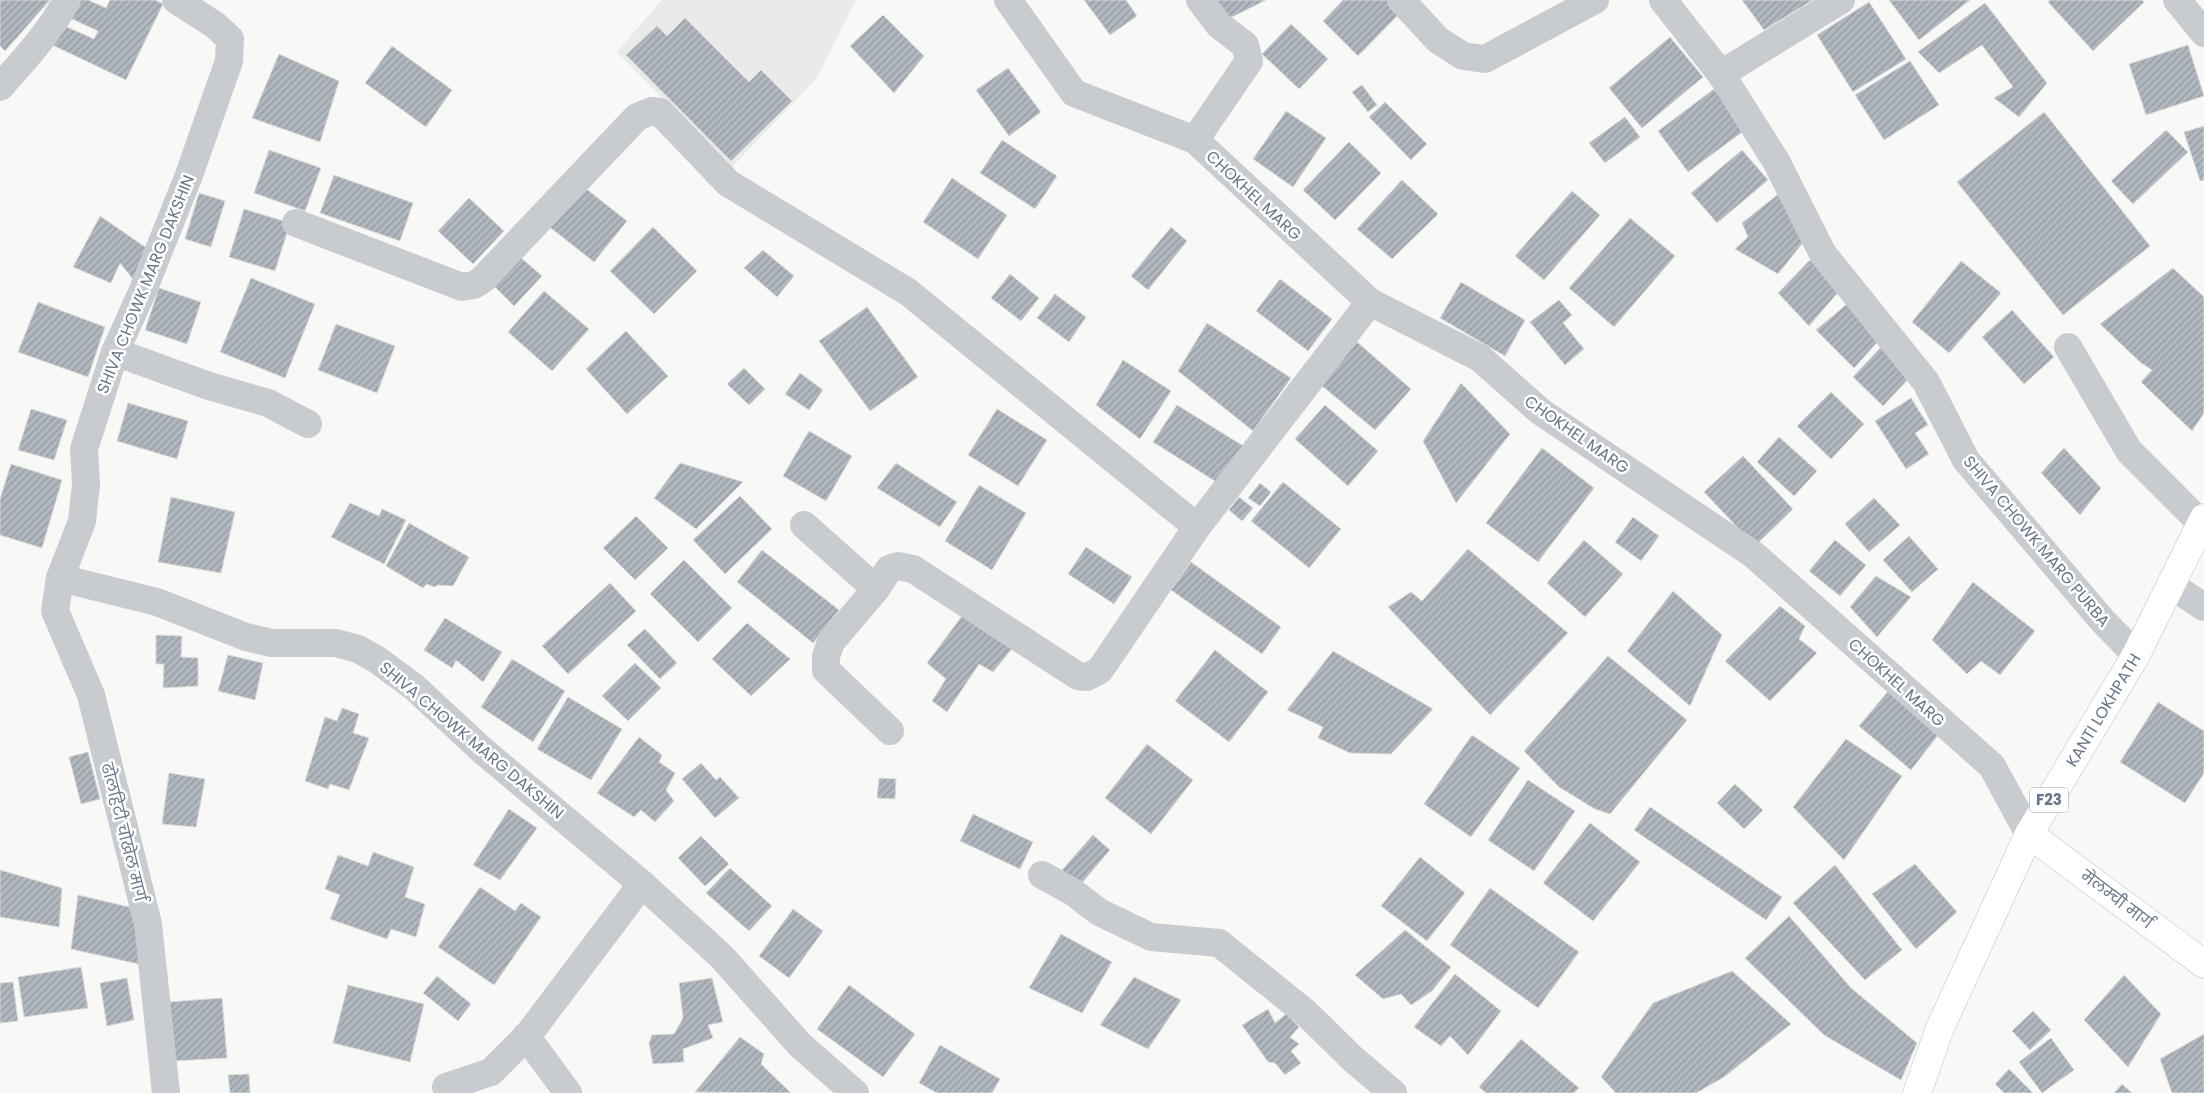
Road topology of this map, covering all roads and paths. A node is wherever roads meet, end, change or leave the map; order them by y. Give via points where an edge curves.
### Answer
1 (67, 0) edge
2 (176, 0) edge
3 (1008, 0) edge
4 (1200, 0) edge
5 (1401, 0) edge
6 (1595, 0) edge
7 (1663, 0) edge
8 (1841, 0) edge
9 (2177, 0) edge
10 (2204, 33) edge
11 (1721, 74) junction
12 (0, 87) edge
13 (1195, 140) junction
14 (296, 224) dead end
15 (1370, 302) junction
16 (2068, 347) dead end
17 (115, 352) junction
18 (308, 424) dead end
19 (2203, 521) edge
20 (804, 525) dead end
21 (1197, 528) junction
22 (60, 578) junction
23 (2171, 585) junction
24 (876, 589) junction
25 (2204, 607) edge
26 (2136, 655) junction
27 (890, 731) dead end
28 (2029, 834) junction
29 (1042, 875) dead end
30 (642, 884) junction
31 (2204, 964) edge
32 (526, 1036) junction
33 (446, 1087) dead end
34 (166, 1093) edge
35 (568, 1093) edge
36 (855, 1093) edge
37 (1393, 1093) edge
38 (1917, 1093) edge

1 - 12 street
2 - 17 street, SHIVA CHOWK MARG DAKSHIN via 215,25 230,39 229,61 190,175
3 - 13 street, CHOKHEL MARG via 1074,93
4 - 13 street via 1219,25 1245,45 1249,61
5 - 6 street via 1438,40 1463,56 1485,59
7 - 11 street, SHIVA CHOWK MARG PURBA
8 - 11 street
9 - 10 street
11 - 26 street, SHIVA CHOWK MARG PURBA via 1776,160 1823,254 1926,382 1966,460 2102,620
13 - 15 street, CHOKHEL MARG
14 - 21 street via 462,287 474,285 637,117 660,112 728,183 908,292
15 - 21 street
15 - 28 street, CHOKHEL MARG via 1480,358 1541,412 1754,554 1992,766
16 - 19 street via 2129,451
17 - 18 street via 268,404
17 - 22 street, SHIVA CHOWK MARG DAKSHIN via 84,449 86,484 82,521
19 - 23 main road, KANTI LOKHPATH / F23
20 - 24 street
21 - 24 street via 1100,670 1087,677 1078,676 913,569 898,566 889,569
22 - 30 street, SHIVA CHOWK MARG DAKSHIN via 157,602 246,637 272,643 336,643 370,656 414,687 483,751
22 - 34 street, ढोलहिटी चोखेल मार्ग via 55,611 91,695 148,924
23 - 25 street
23 - 26 main road, KANTI LOKHPATH / F23
24 - 27 street via 831,642 826,670
26 - 28 main road, KANTI LOKHPATH / F23
28 - 31 main road, मेलम्ची मार्ग
28 - 38 main road, KANTI LOKHPATH / F23 via 1940,1028
29 - 37 street via 1098,912 1150,937 1218,943 1306,1013
30 - 32 street
30 - 36 street, SHIVA CHOWK MARG DAKSHIN via 722,957 800,1045
32 - 33 street via 491,1072
32 - 35 street

